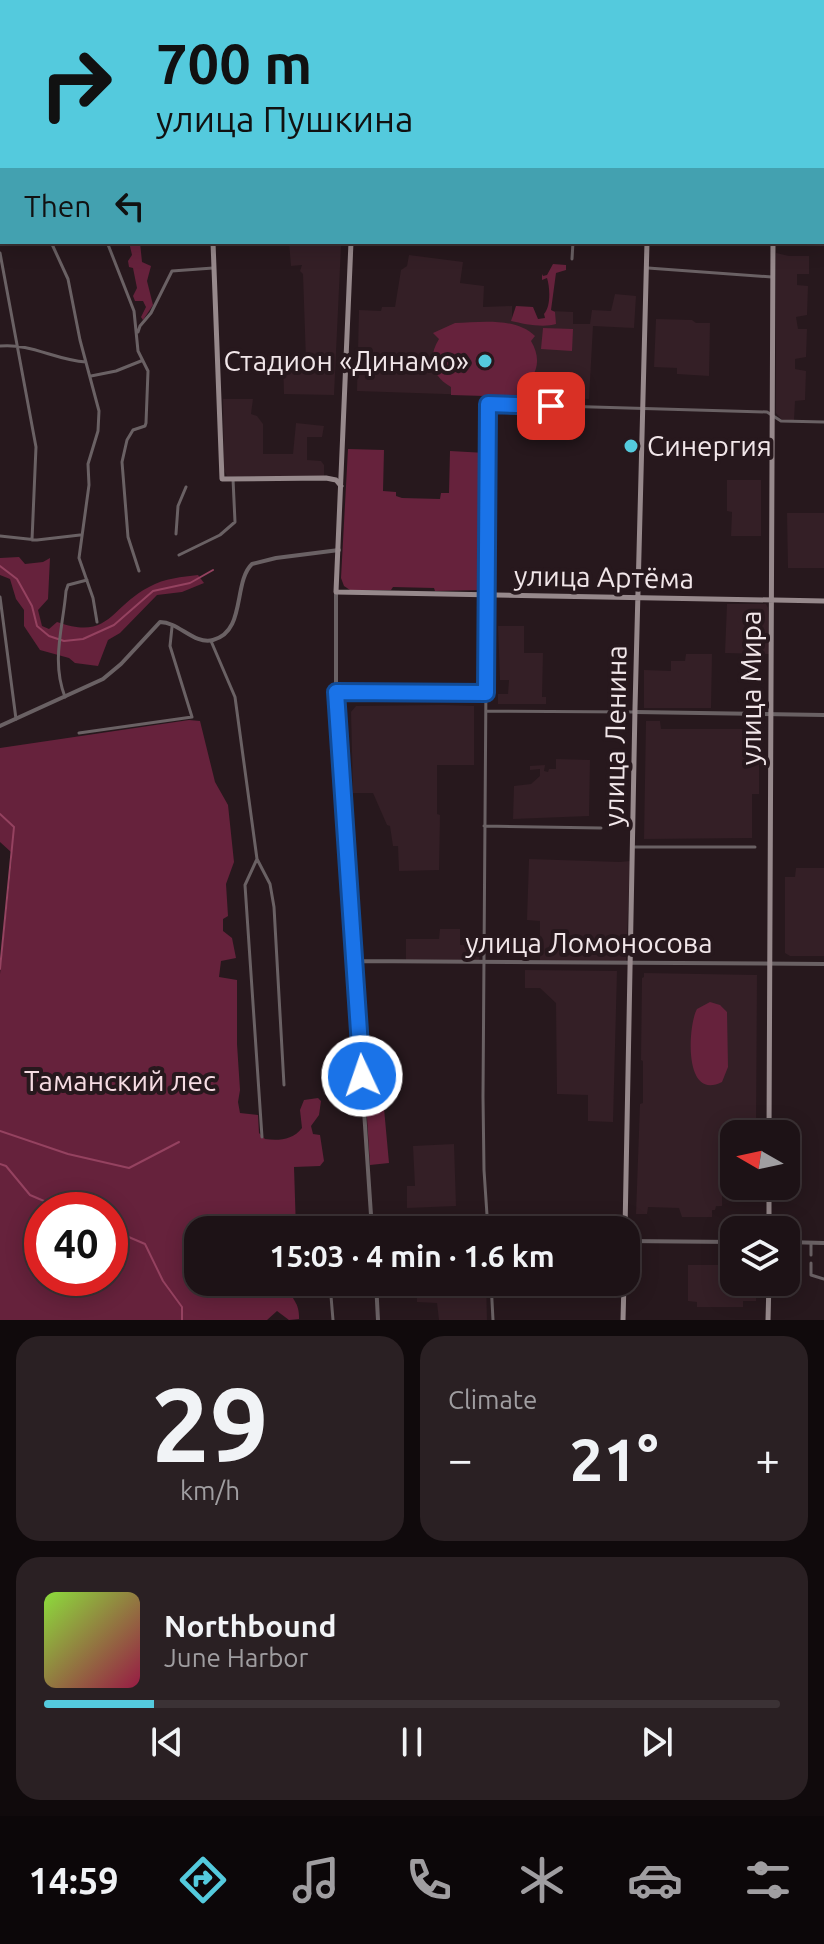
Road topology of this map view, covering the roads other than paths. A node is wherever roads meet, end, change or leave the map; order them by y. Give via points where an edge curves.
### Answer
1 (52, 244) edge
2 (108, 244) edge
3 (213, 244) edge
4 (351, 244) edge
5 (573, 244) edge
6 (647, 244) edge
7 (773, 244) edge
8 (0, 253) edge
9 (572, 259) dead end
10 (214, 268) junction
11 (646, 268) junction
12 (772, 277) junction
13 (136, 340) junction
14 (16, 345) junction
15 (0, 346) edge
16 (142, 361) junction
17 (87, 362) junction
18 (91, 376) junction
19 (642, 408) junction
20 (772, 415) junction
21 (824, 422) edge
22 (343, 458) junction
23 (326, 478) junction
24 (233, 479) junction
25 (186, 487) dead end
26 (342, 488) junction
27 (176, 534) dead end
28 (81, 535) junction
29 (0, 536) edge
30 (32, 540) junction
31 (339, 550) junction
32 (179, 555) dead end
33 (139, 571) dead end
34 (87, 580) junction
35 (336, 592) junction
36 (487, 594) junction
37 (0, 597) edge
38 (637, 598) junction
39 (771, 600) junction
40 (824, 601) edge
41 (97, 622) dead end
42 (173, 624) junction
43 (211, 641) junction
44 (336, 692) junction
45 (486, 693) junction
46 (65, 697) junction
47 (486, 711) junction
48 (635, 712) junction
49 (770, 714) junction
50 (824, 715) edge
51 (16, 719) junction
52 (0, 726) edge
53 (79, 733) dead end
54 (484, 826) junction
55 (601, 828) dead end
56 (633, 847) junction
57 (755, 847) dead end
58 (257, 859) junction
59 (354, 961) junction
60 (484, 962) junction
61 (630, 963) junction
62 (769, 964) junction
63 (824, 964) edge
64 (284, 1085) dead end
65 (769, 1120) edge
66 (262, 1137) dead end
67 (371, 1216) edge
68 (487, 1216) edge
69 (625, 1216) edge
70 (640, 1241) edge
71 (720, 1242) edge
72 (800, 1243) edge
73 (811, 1243) junction
74 (824, 1243) edge
75 (811, 1255) dead end
76 (811, 1263) dead end
77 (824, 1279) edge
78 (331, 1296) dead end
79 (377, 1296) edge
80 (492, 1296) edge
81 (624, 1296) edge
82 (769, 1296) edge
83 (333, 1320) edge
84 (378, 1320) edge
85 (493, 1320) edge
86 (623, 1320) edge
87 (768, 1320) edge

1 - 17 street via 68,279
2 - 13 street via 134,311
3 - 10 main road
4 - 22 main road
5 - 9 street
6 - 11 main road, улица Ленина
7 - 12 main road, улица Мира
8 - 14 street
10 - 13 street via 172,271
10 - 24 main road via 222,479
11 - 12 street
11 - 19 main road, улица Ленина
12 - 20 main road, улица Мира
13 - 16 street
14 - 15 street
14 - 17 street
14 - 30 street via 36,447
16 - 18 street
16 - 33 street via 148,378 146,423 133,430 122,462 128,537
17 - 18 street
18 - 28 street via 99,420 88,464
19 - 20 street
19 - 36 street via 488,404
19 - 38 main road, улица Ленина
20 - 21 street via 781,421
20 - 39 main road, улица Мира
22 - 23 main road via 339,474
22 - 26 main road
23 - 24 main road
23 - 26 main road
24 - 32 street via 235,522
25 - 27 street
26 - 31 main road
28 - 30 street
28 - 34 street via 79,558
29 - 30 street
31 - 35 main road
31 - 43 street via 249,567 229,628
34 - 41 street
34 - 46 street via 68,585 58,647 58,679
35 - 36 main road, улица Артёма
35 - 44 street
36 - 38 main road, улица Артёма
36 - 45 street
37 - 51 street
38 - 39 main road, улица Артёма
38 - 48 main road, улица Ленина
39 - 40 main road, улица Артёма
39 - 49 main road, улица Мира
42 - 43 street
42 - 46 street via 156,625 111,673
42 - 53 street via 170,646 192,717
43 - 58 street via 235,697
44 - 45 street
44 - 59 street
45 - 47 street
46 - 51 street
47 - 48 street
47 - 54 street
48 - 49 street
48 - 56 main road, улица Ленина
49 - 50 street
49 - 62 main road, улица Мира
51 - 52 street
54 - 55 street
54 - 60 street
56 - 57 street
56 - 61 main road, улица Ленина
58 - 64 street via 274,907
58 - 66 street via 245,885
59 - 60 street, улица Ломоносова
59 - 67 street
60 - 61 street, улица Ломоносова
60 - 68 street
61 - 62 street, улица Ломоносова
61 - 69 main road, улица Ленина
62 - 63 street, улица Ломоносова
62 - 65 main road, улица Мира
70 - 71 street
72 - 73 street
73 - 74 street
73 - 75 street
76 - 77 street via 811,1275
78 - 83 street
79 - 84 street
80 - 85 street
81 - 86 main road
82 - 87 main road

